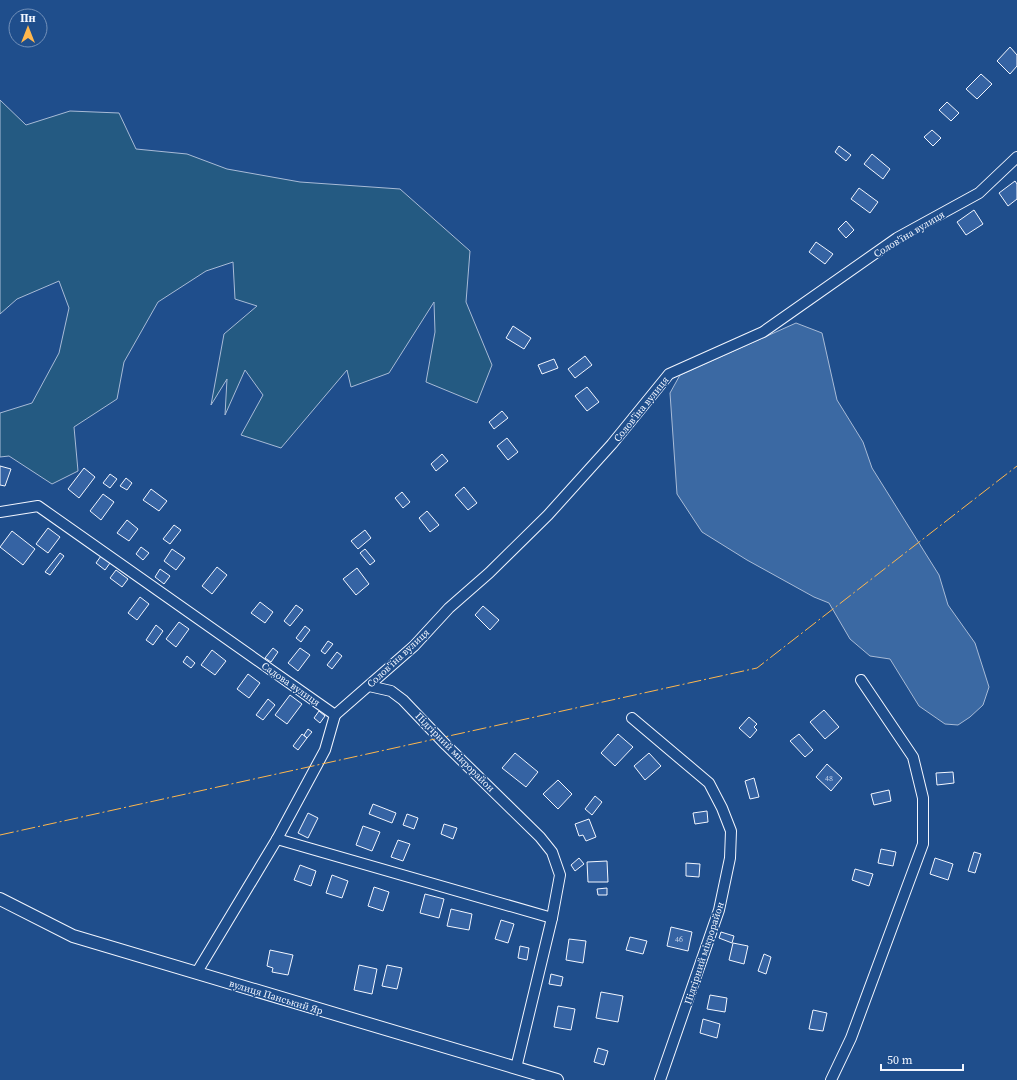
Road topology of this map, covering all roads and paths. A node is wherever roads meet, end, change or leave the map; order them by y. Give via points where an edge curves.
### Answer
1 (1017, 157) edge
2 (0, 512) edge
3 (861, 680) dead end
4 (369, 686) junction
5 (335, 716) junction
6 (632, 718) dead end
7 (277, 839) junction
8 (0, 899) edge
9 (552, 918) junction
10 (196, 972) junction
11 (516, 1068) junction
12 (557, 1080) edge
13 (660, 1080) edge
14 (831, 1080) edge

1 - 4 street, Солов'їна вулиця via 979,193 898,238 763,332 669,374 612,444 548,515 449,608 414,646
2 - 5 street, Садова вулиця via 38,506
3 - 14 street via 913,757 923,798 923,844 851,1038
4 - 5 street, Солов'їна вулиця
4 - 9 street, Підгірний мікрорайон via 391,691 403,700 552,852 560,875
5 - 7 street via 325,750
6 - 13 street, Підгірний мікрорайон via 709,783 731,831 730,858 719,910
7 - 9 street
7 - 10 street
8 - 10 street, вулиця Панський Яр via 73,936
9 - 11 street, Підгірний мікрорайон
10 - 11 street, вулиця Панський Яр
11 - 12 street, вулиця Панський Яр

